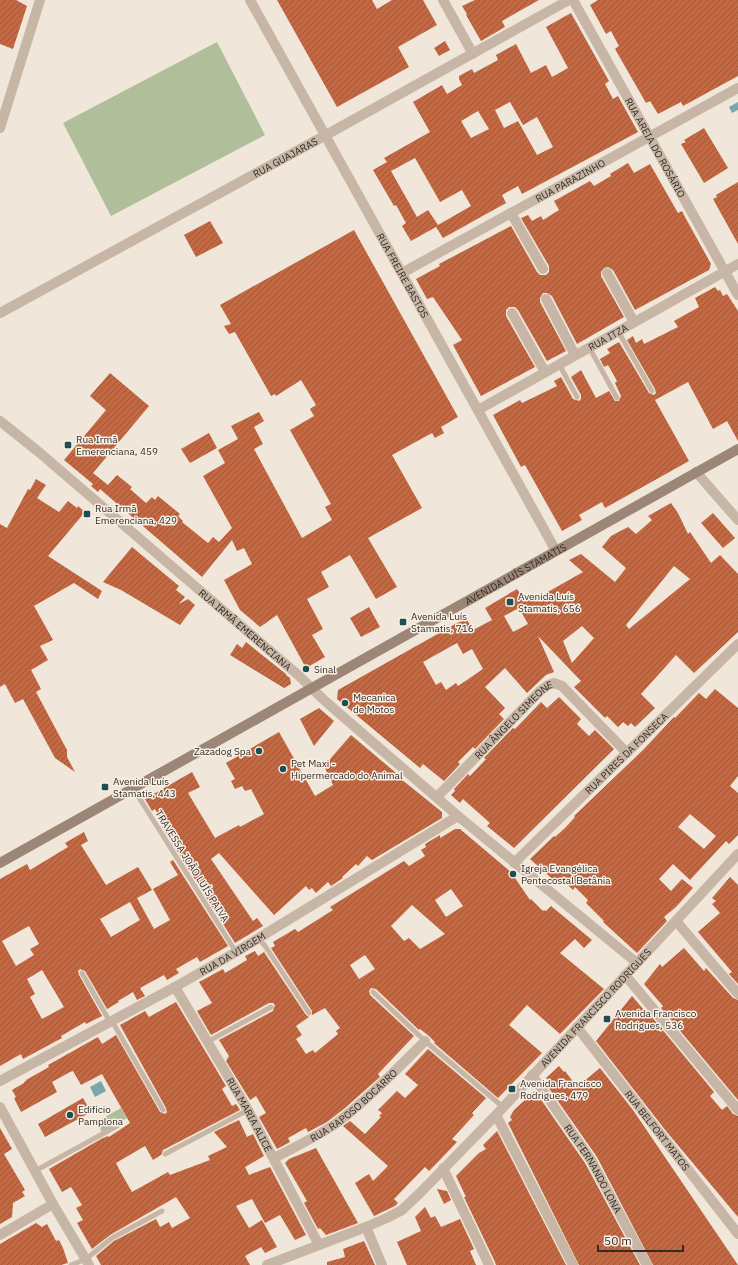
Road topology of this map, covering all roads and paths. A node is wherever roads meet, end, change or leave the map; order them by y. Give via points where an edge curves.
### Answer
1 (40, 0) edge
2 (250, 0) edge
3 (443, 0) edge
4 (569, 0) edge
5 (573, 0) edge
6 (473, 54) junction
7 (738, 88) edge
8 (0, 128) edge
9 (326, 136) junction
10 (650, 137) junction
11 (511, 213) junction
12 (738, 264) edge
13 (543, 269) dead end
14 (725, 271) junction
15 (402, 273) junction
16 (607, 273) dead end
17 (738, 295) edge
18 (546, 299) dead end
19 (512, 312) dead end
20 (0, 313) edge
21 (634, 322) junction
22 (618, 331) junction
23 (590, 347) junction
24 (575, 356) junction
25 (559, 364) junction
26 (545, 372) junction
27 (652, 391) dead end
28 (577, 397) dead end
29 (617, 398) dead end
30 (478, 410) junction
31 (0, 421) edge
32 (738, 449) edge
33 (696, 472) junction
34 (738, 520) edge
35 (556, 551) junction
36 (738, 644) edge
37 (312, 688) junction
38 (627, 753) junction
39 (133, 788) junction
40 (437, 797) junction
41 (458, 816) junction
42 (738, 855) edge
43 (514, 863) junction
44 (0, 864) edge
45 (676, 921) junction
46 (259, 939) junction
47 (236, 952) junction
48 (637, 963) junction
49 (82, 973) dead end
50 (625, 975) junction
51 (175, 987) junction
52 (373, 992) dead end
53 (738, 994) edge
54 (271, 1007) dead end
55 (309, 1013) dead end
56 (111, 1021) junction
57 (577, 1027) junction
58 (425, 1041) junction
59 (207, 1042) junction
60 (532, 1076) junction
61 (0, 1081) edge
62 (0, 1107) edge
63 (503, 1107) junction
64 (163, 1110) dead end
65 (248, 1110) junction
66 (738, 1110) edge
67 (496, 1115) junction
68 (117, 1126) dead end
69 (165, 1154) dead end
70 (274, 1158) junction
71 (443, 1168) junction
72 (35, 1171) junction
73 (53, 1204) junction
74 (162, 1210) dead end
75 (366, 1227) junction
76 (738, 1234) edge
77 (0, 1235) edge
78 (319, 1245) junction
79 (88, 1262) edge
80 (71, 1265) edge
81 (267, 1265) edge
82 (382, 1265) edge
83 (489, 1265) edge
84 (573, 1265) edge
85 (648, 1265) edge

1 - 8 street
2 - 9 street, RUA FREIRE BASTOS
3 - 6 street
4 - 6 street, RUA GUAJARAS
5 - 10 street, RUA AREIA DO ROSÁRIO
6 - 9 street, RUA GUAJARAS
7 - 10 street, RUA PARAZINHO
9 - 15 street, RUA FREIRE BASTOS
9 - 20 street, RUA GUAJARAS
10 - 11 street, RUA PARAZINHO
10 - 14 street, RUA AREIA DO ROSÁRIO
11 - 13 street
11 - 15 street, RUA PARAZINHO
12 - 14 street, RUA ITZA
14 - 17 street, RUA AREIA DO ROSÁRIO
14 - 21 street, RUA ITZA
15 - 30 street, RUA FREIRE BASTOS
16 - 21 street
18 - 24 street
19 - 26 street
21 - 22 street, RUA ITZA
22 - 23 street, RUA ITZA
22 - 27 lane
23 - 24 street, RUA ITZA
23 - 29 lane
24 - 25 street, RUA ITZA
25 - 26 street, RUA ITZA
25 - 28 lane
26 - 30 street, RUA ITZA
30 - 35 street, RUA FREIRE BASTOS
31 - 37 street, RUA IRMÃ EMERENCIANA
32 - 33 main road, AVENIDA LUÍS STAMATIS
33 - 34 street
33 - 35 main road, AVENIDA LUÍS STAMATIS
35 - 37 main road, AVENIDA LUÍS STAMATIS
36 - 38 street, RUA PIRES DA FONSECA
37 - 39 main road, AVENIDA LUÍS STAMATIS
37 - 40 street, RUA IRMÃ EMERENCIANA
38 - 40 street, RUA ÂNGELO SIMEONE via 562,686 554,683 540,691
38 - 43 street, RUA PIRES DA FONSECA
39 - 44 main road, AVENIDA LUÍS STAMATIS
39 - 47 lane, TRAVESSA JOÃO LUÍS PAIVA
40 - 41 street, RUA IRMÃ EMERENCIANA
41 - 43 street, RUA IRMÃ EMERENCIANA
41 - 46 street, RUA DA VIRGEM
42 - 45 street, AVENIDA FRANCISCO RODRIGUES
43 - 48 street, RUA IRMÃ EMERENCIANA
45 - 48 street, AVENIDA FRANCISCO RODRIGUES
45 - 53 street
46 - 47 street, RUA DA VIRGEM
46 - 55 lane
47 - 51 street, RUA DA VIRGEM
48 - 50 street, AVENIDA FRANCISCO RODRIGUES
49 - 56 lane
50 - 57 street, AVENIDA FRANCISCO RODRIGUES
50 - 66 street
51 - 56 street, RUA DA VIRGEM
51 - 59 street, RUA MARIA ALICE
52 - 58 lane
54 - 59 lane
56 - 61 street, RUA DA VIRGEM
56 - 64 lane
57 - 60 street, AVENIDA FRANCISCO RODRIGUES
57 - 76 street, RUA BELFORT MATOS
58 - 63 lane
58 - 70 street, RUA RAPOSO BOCARRO via 376,1090 338,1122 307,1142
59 - 65 street, RUA MARIA ALICE
60 - 63 street, AVENIDA FRANCISCO RODRIGUES
60 - 85 street, RUA FERNANDO LONA via 591,1160
62 - 72 street
63 - 67 street, AVENIDA FRANCISCO RODRIGUES
65 - 69 lane
65 - 70 street, RUA MARIA ALICE
67 - 71 street, AVENIDA FRANCISCO RODRIGUES
67 - 84 street
68 - 72 lane
70 - 78 street, RUA MARIA ALICE
71 - 75 street, AVENIDA FRANCISCO RODRIGUES via 402,1210
71 - 83 street
72 - 73 street
73 - 77 street
73 - 79 street
74 - 79 lane via 112,1238
75 - 78 street, AVENIDA FRANCISCO RODRIGUES
75 - 82 street
78 - 81 street, AVENIDA FRANCISCO RODRIGUES
79 - 80 lane

